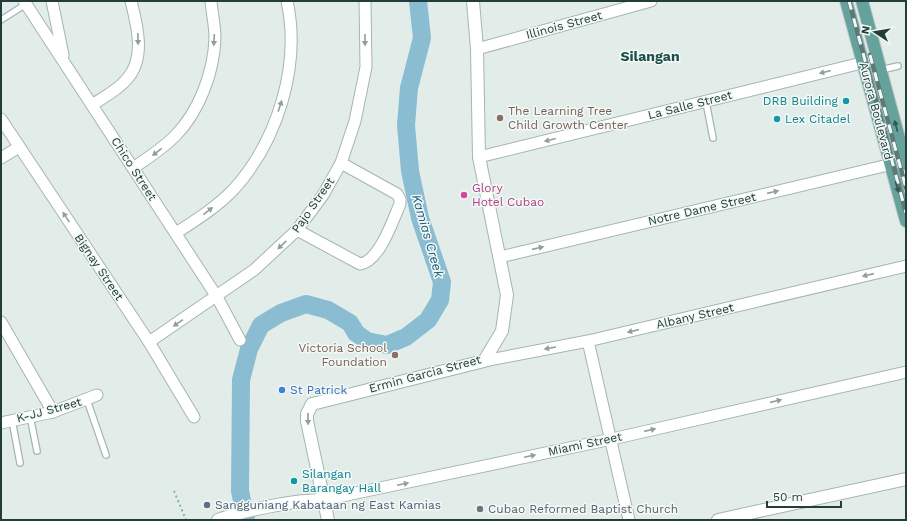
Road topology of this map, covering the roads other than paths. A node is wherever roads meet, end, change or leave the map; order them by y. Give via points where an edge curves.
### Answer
1 (52, 1) edge
2 (131, 1) edge
3 (211, 1) edge
4 (288, 1) edge
5 (365, 1) edge
6 (473, 1) edge
7 (651, 1) edge
8 (846, 1) edge
9 (862, 1) edge
10 (25, 3) edge
11 (1, 20) edge
12 (477, 49) junction
13 (64, 61) junction
14 (863, 63) junction
15 (879, 65) junction
16 (898, 66) dead end
17 (706, 102) junction
18 (92, 106) junction
19 (1, 119) edge
20 (713, 138) dead end
21 (19, 147) junction
22 (1, 158) edge
23 (479, 158) junction
24 (906, 162) edge
25 (341, 163) junction
26 (890, 164) junction
27 (133, 168) junction
28 (906, 221) edge
29 (298, 230) junction
30 (176, 233) junction
31 (500, 257) junction
32 (906, 266) edge
33 (217, 297) junction
34 (1, 322) edge
35 (240, 340) dead end
36 (588, 341) junction
37 (149, 342) junction
38 (484, 361) junction
39 (906, 372) edge
40 (92, 398) joint
41 (53, 412) junction
42 (30, 416) junction
43 (194, 417) dead end
44 (12, 420) junction
45 (1, 423) edge
46 (612, 439) junction
47 (37, 451) dead end
48 (106, 455) dead end
49 (20, 463) dead end
50 (906, 479) edge
51 (323, 500) junction
52 (218, 520) edge
53 (328, 520) edge
54 (629, 520) edge
55 (718, 520) edge

1 - 13 street
2 -> 18 street via 138,32 133,70 121,85
3 -> 27 street via 215,38 211,67 203,90 191,114 176,135
30 -> 4 street via 209,212 234,188 256,158 274,125 284,92 291,53
5 -> 25 street, Pajo Street via 366,67 355,121
6 - 12 street, Ermin Garcia Street
7 - 12 street, Illinois Street
8 - 14 main road, Aurora Boulevard
9 - 15 main road, Aurora Boulevard
10 - 11 lane
10 - 13 street, Chico Street
12 - 23 street, Ermin Garcia Street
13 - 18 street, Chico Street
14 - 15 street, La Salle Street
14 -> 17 street, La Salle Street
14 - 26 main road, Aurora Boulevard
15 - 16 lane
24 -> 15 main road, Aurora Boulevard
17 - 20 lane
17 -> 23 street, La Salle Street
18 - 27 street, Chico Street
19 - 21 street, Bignay Street
21 - 22 street
37 -> 21 street, Bignay Street
23 - 31 street, Ermin Garcia Street
24 - 26 street, Notre Dame Street
25 - 29 street, Pajo Street via 323,195
25 - 29 street via 397,194 400,199 386,238 365,264 360,264
26 -> 28 main road, Aurora Boulevard
31 -> 26 street, Notre Dame Street
27 - 30 street, Chico Street
29 -> 33 street, Pajo Street via 254,270
30 - 33 street, Chico Street
31 - 38 street, Ermin Garcia Street via 507,295 504,320 497,341
32 -> 36 street, Albany Street
33 - 35 street, Chico Street
33 -> 37 street, Pajo Street
34 - 41 street
36 -> 38 street, Albany Street
36 - 46 street
37 - 43 street, Bignay Street
38 -> 51 street, Ermin Garcia Street via 312,404 307,421
46 -> 39 street, Miami Street
40 - 41 street, K-JJ Street
40 - 48 lane
41 - 42 street, K-JJ Street
42 - 44 street, K-JJ Street
42 - 47 lane
44 - 45 street, K-JJ Street
44 - 49 lane
51 -> 46 street, Miami Street
46 - 54 street
50 - 55 street
51 - 52 street, Miami Street via 263,508
51 - 53 street, Ermin Garcia Street

